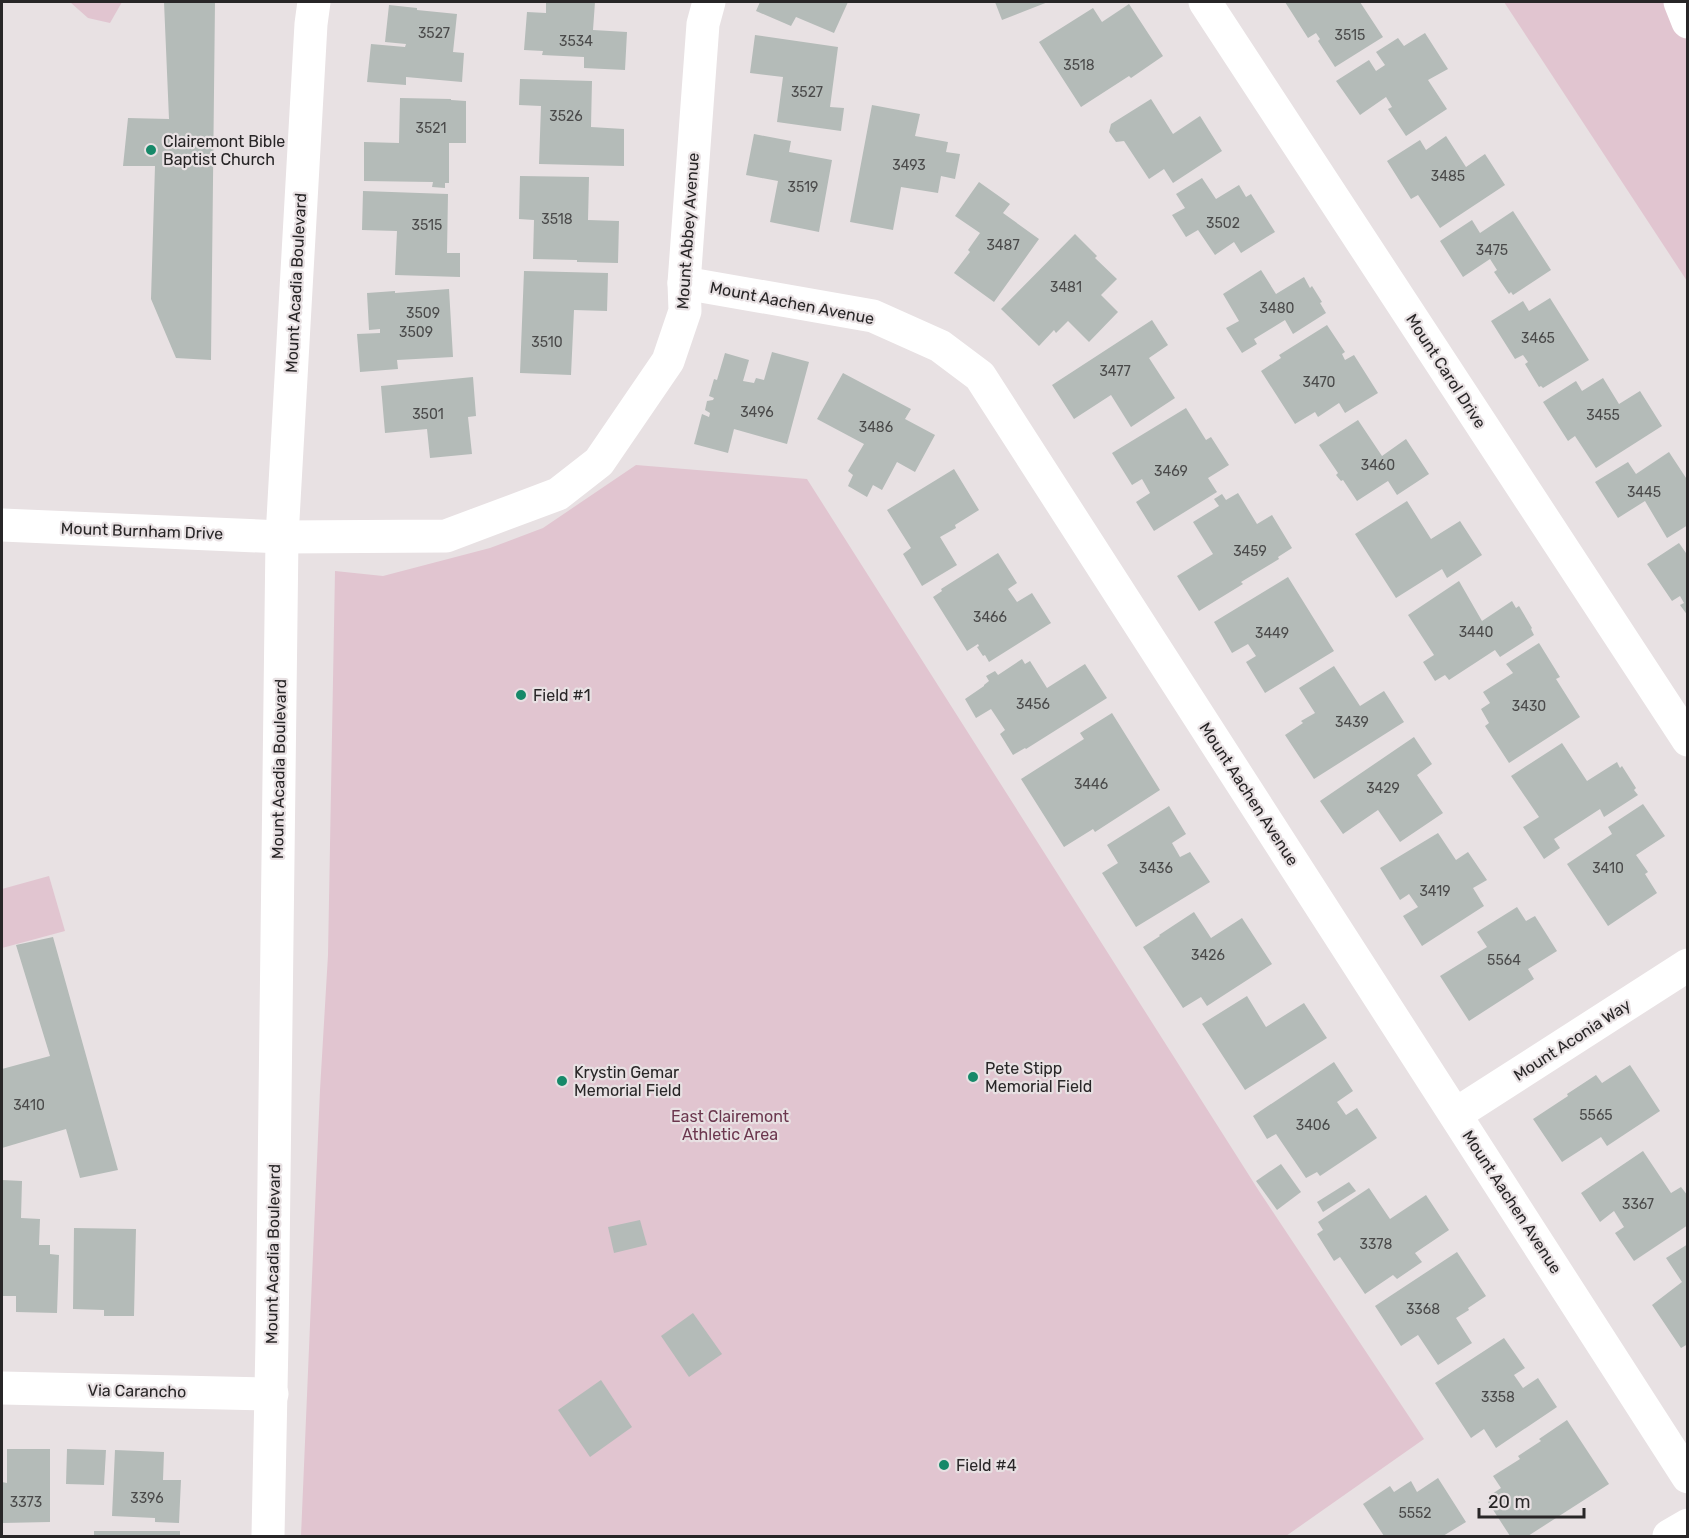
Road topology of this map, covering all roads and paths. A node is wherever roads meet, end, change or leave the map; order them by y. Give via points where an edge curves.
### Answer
1 (314, 2) edge
2 (709, 2) edge
3 (1205, 2) edge
4 (1680, 2) edge
5 (1688, 22) edge
6 (684, 283) junction
7 (2, 525) edge
8 (282, 537) junction
9 (1688, 740) edge
10 (1688, 965) edge
11 (1456, 1114) junction
12 (2, 1388) edge
13 (272, 1394) junction
14 (1688, 1477) edge
15 (1688, 1525) edge
16 (268, 1536) edge
17 (1669, 1536) edge

1 - 8 street, Mount Acadia Boulevard
2 - 6 street, Mount Abbey Avenue via 703,24
3 - 9 street, Mount Carol Drive
4 - 5 street
6 - 8 street, Mount Abbey Avenue via 685,311 668,361 599,462 558,494 446,536
6 - 11 street, Mount Aachen Avenue via 873,316 940,346 980,376
7 - 8 street, Mount Burnham Drive
8 - 13 street, Mount Acadia Boulevard
10 - 11 street, Mount Aconia Way
11 - 14 street, Mount Aachen Avenue
12 - 13 street, Via Carancho
13 - 16 street, Mount Acadia Boulevard
15 - 17 street

